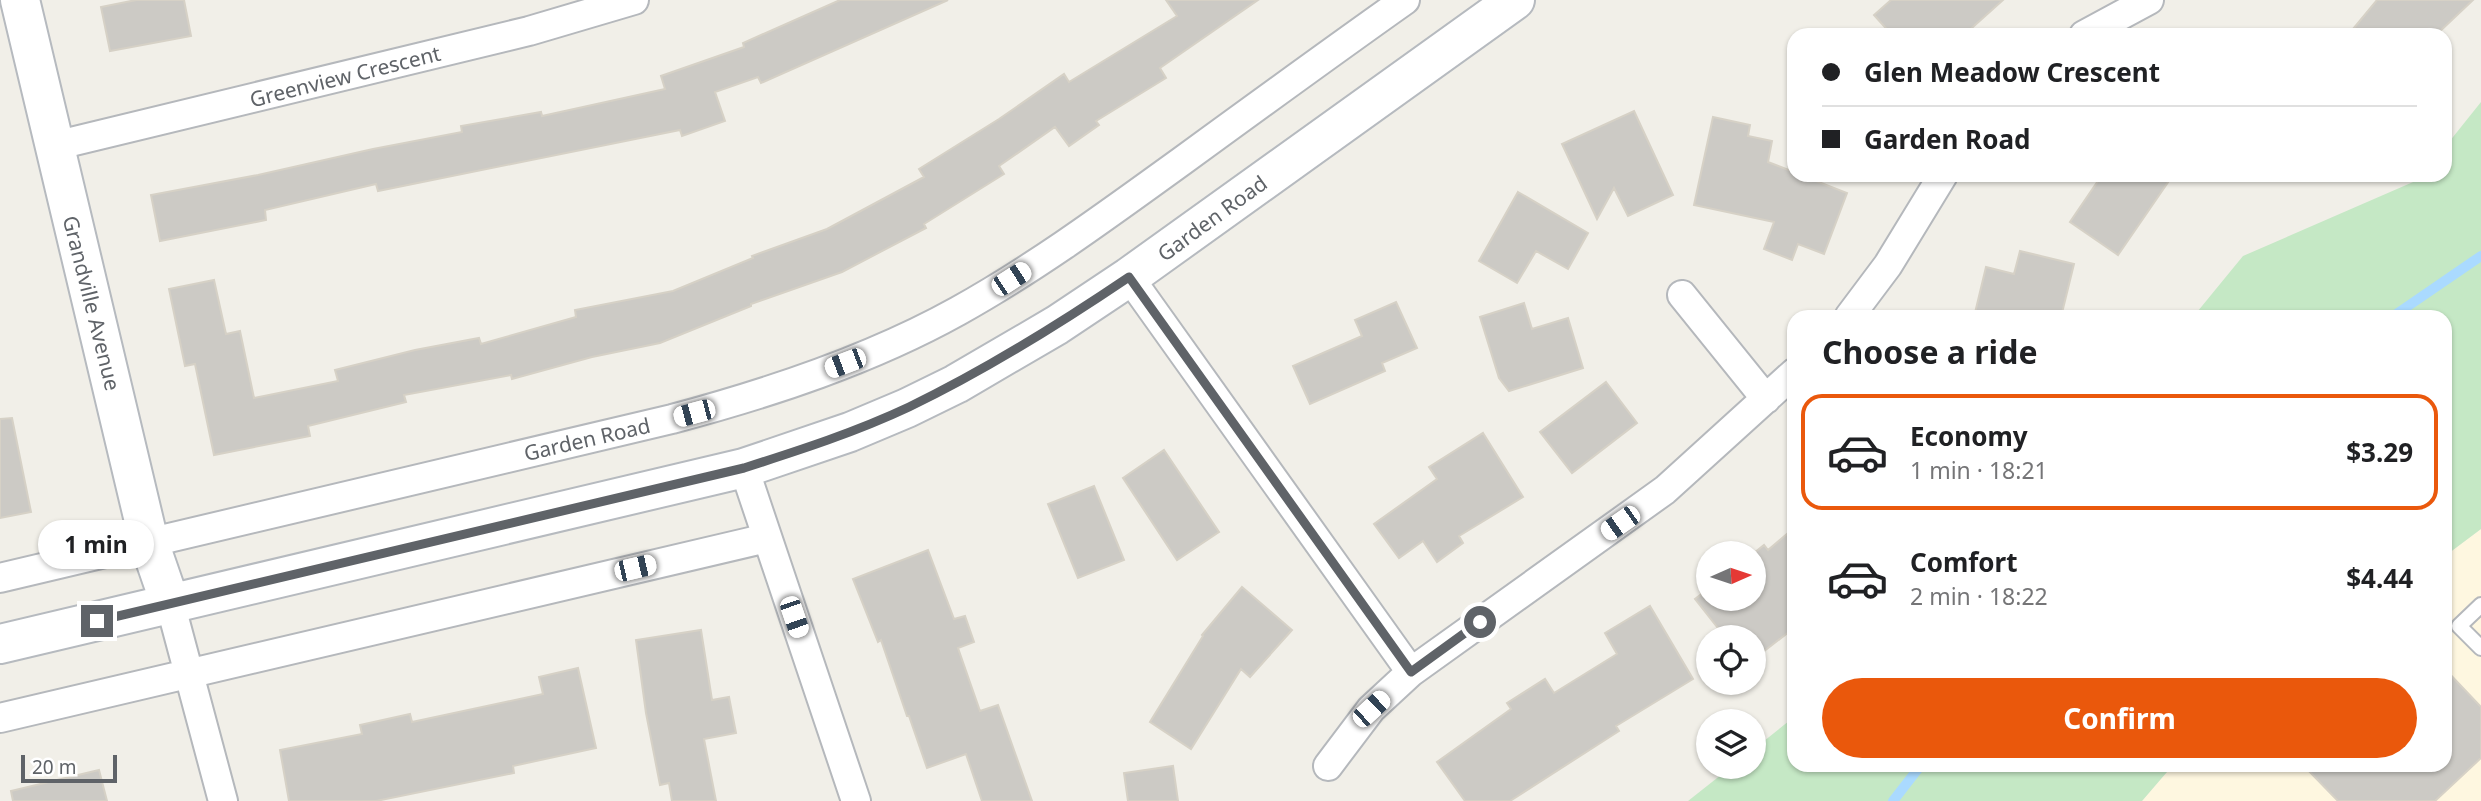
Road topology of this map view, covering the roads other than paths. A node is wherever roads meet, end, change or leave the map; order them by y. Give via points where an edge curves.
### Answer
1 (20, 0) edge
2 (634, 0) edge
3 (1405, 0) edge
4 (1515, 0) edge
5 (2149, 0) edge
6 (2097, 28) edge
7 (54, 146) junction
8 (1939, 182) edge
9 (1129, 277) junction
10 (1682, 295) dead end
11 (1854, 310) edge
12 (1787, 380) edge
13 (1766, 399) junction
14 (744, 468) junction
15 (767, 538) junction
16 (149, 542) junction
17 (0, 578) edge
18 (170, 603) junction
19 (2481, 605) edge
20 (0, 644) edge
21 (2481, 648) edge
22 (1411, 672) junction
23 (188, 674) junction
24 (0, 718) edge
25 (1328, 766) dead end
26 (222, 801) edge
27 (856, 801) edge

1 - 7 street, Grandville Avenue
2 - 7 street, Greenview Crescent via 529,32
3 - 16 street, Garden Road via 1011,279 957,312 845,363 683,416
4 - 9 street, Garden Road
5 - 6 street
7 - 16 street, Grandville Avenue
8 - 11 street
9 - 14 street, Garden Road via 944,390 850,432
9 - 22 street
10 - 13 street
12 - 13 street
13 - 22 street via 1656,496
14 - 15 street
14 - 18 street, Garden Road
15 - 23 street
15 - 27 street
16 - 17 street, Garden Road
16 - 18 street, Grandville Avenue
18 - 20 street, Garden Road
18 - 23 street
19 - 21 lane via 2459,626
22 - 25 street via 1371,709
23 - 24 street
23 - 26 street

